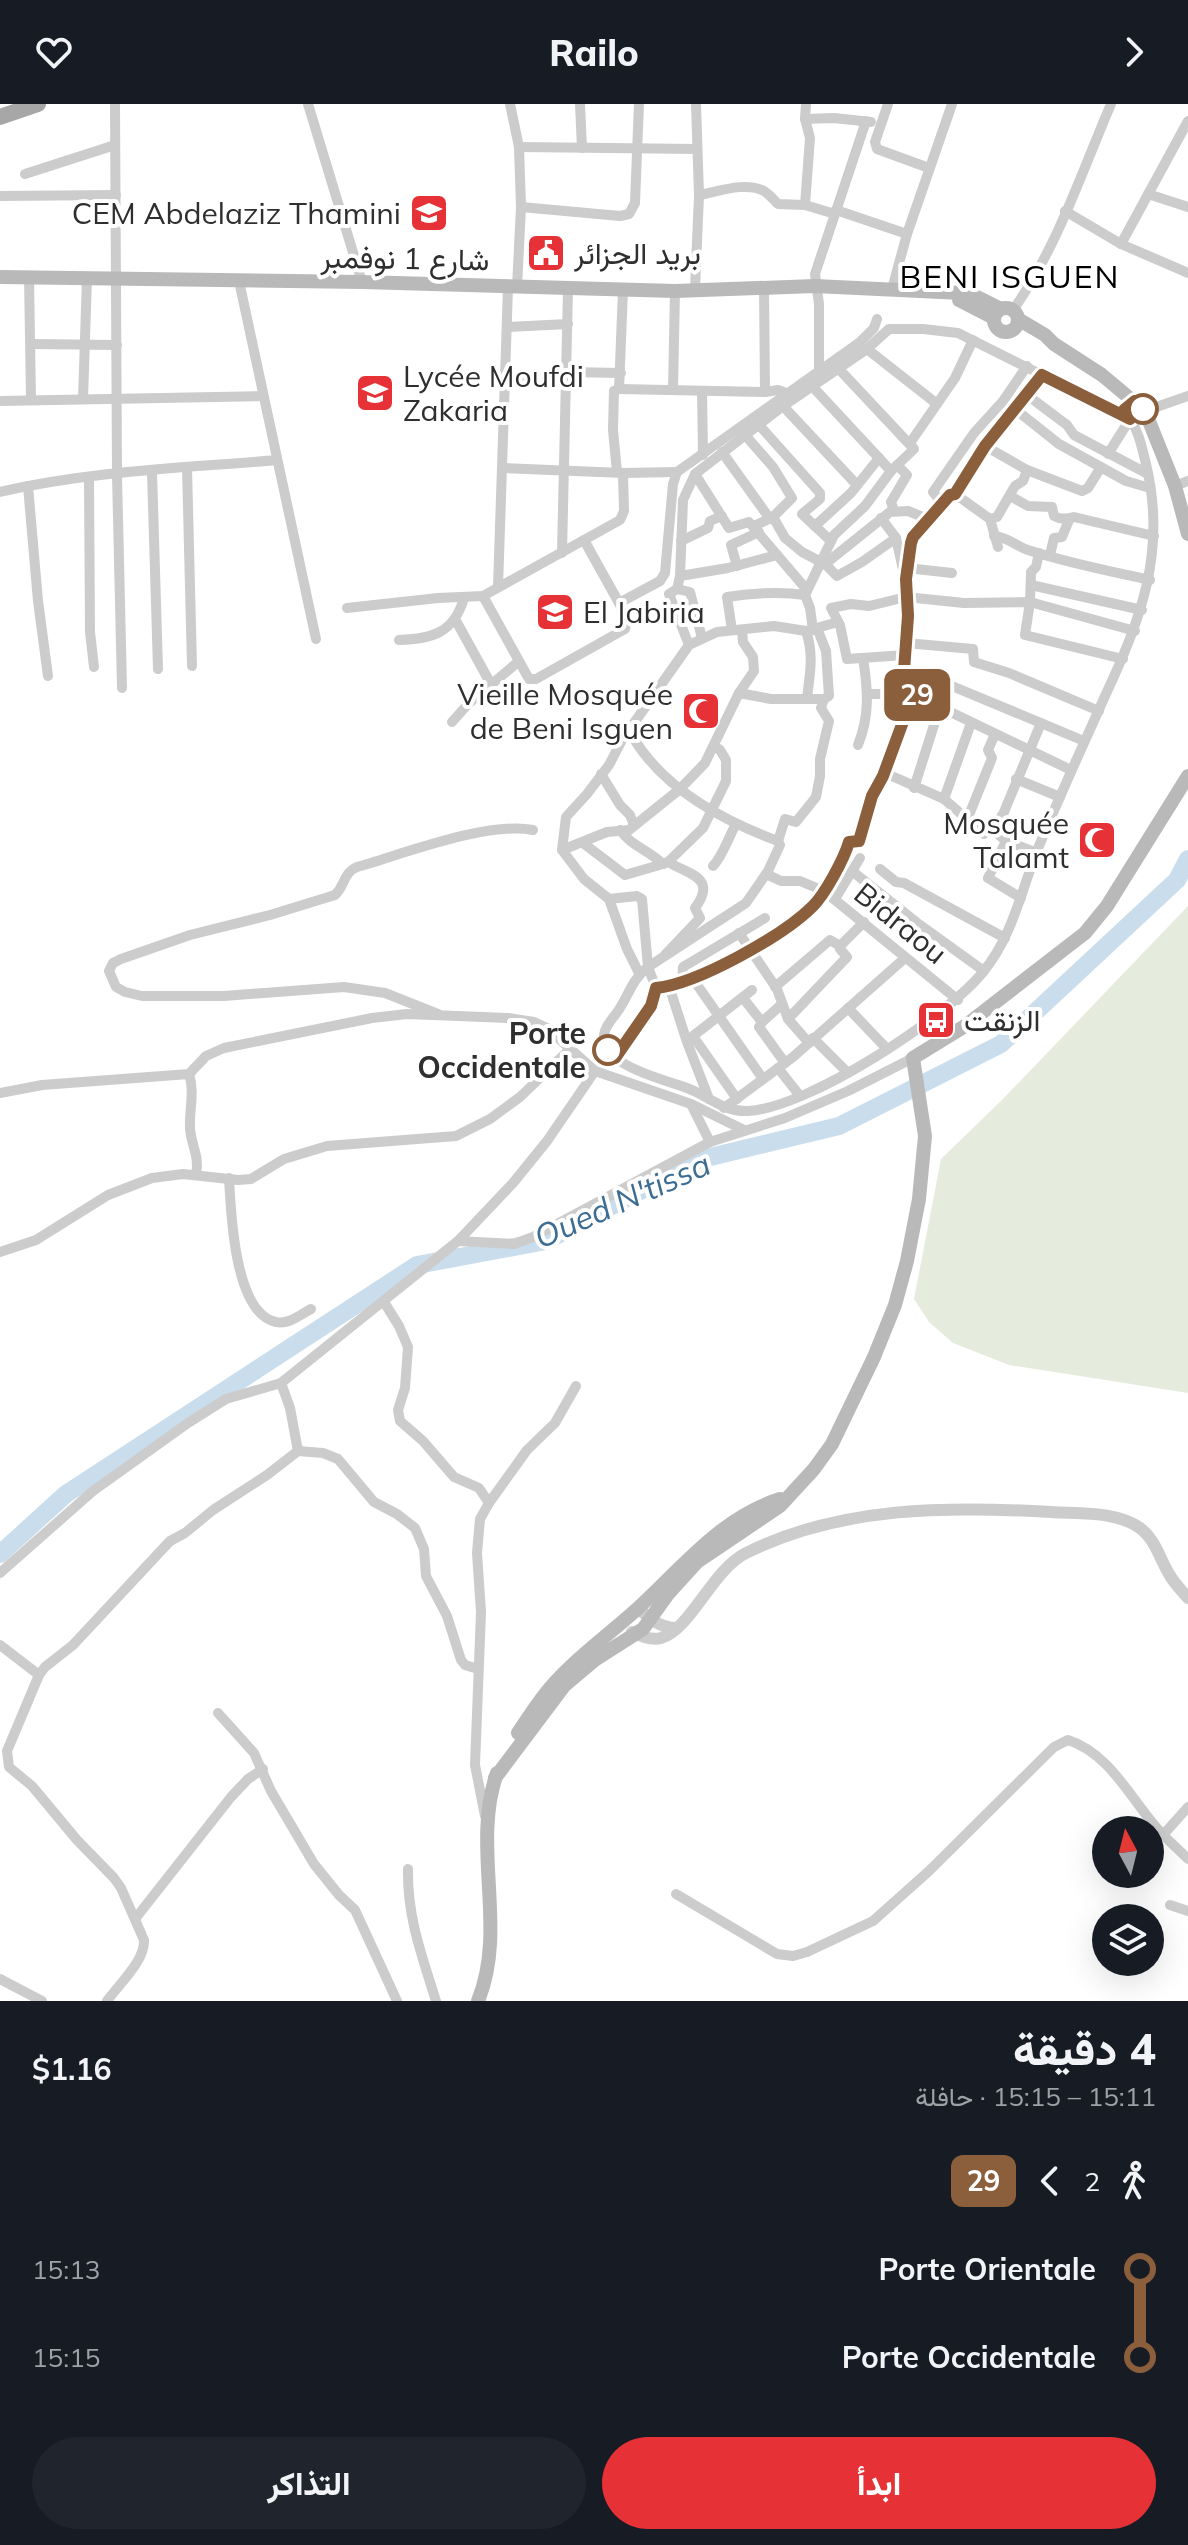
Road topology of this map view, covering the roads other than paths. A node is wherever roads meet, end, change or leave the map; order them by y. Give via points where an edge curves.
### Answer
1 (38, 104) edge
2 (115, 104) edge
3 (308, 104) edge
4 (510, 104) edge
5 (580, 104) edge
6 (639, 104) edge
7 (696, 104) edge
8 (806, 104) edge
9 (888, 104) edge
10 (952, 104) edge
11 (1111, 104) edge
12 (0, 117) edge
13 (805, 119) junction
14 (866, 121) junction
15 (1188, 121) edge
16 (881, 123) junction
17 (115, 145) junction
18 (519, 147) junction
19 (582, 148) junction
20 (697, 149) junction
21 (638, 150) junction
22 (929, 168) junction
23 (25, 174) dead end
24 (1148, 194) junction
25 (116, 195) junction
26 (699, 195) junction
27 (0, 196) edge
28 (805, 205) junction
29 (521, 207) junction
30 (1188, 207) edge
31 (1065, 211) junction
32 (836, 212) junction
33 (907, 234) junction
34 (1121, 244) junction
35 (1188, 273) edge
36 (29, 276) junction
37 (0, 277) edge
38 (87, 278) junction
39 (116, 279) junction
40 (239, 281) junction
41 (362, 282) junction
42 (815, 286) junction
43 (513, 287) junction
44 (764, 288) junction
45 (568, 289) junction
46 (695, 289) junction
47 (892, 289) junction
48 (623, 290) junction
49 (675, 291) junction
50 (1008, 317) junction
51 (877, 319) dead end
52 (568, 324) junction
53 (508, 327) junction
54 (973, 340) junction
55 (84, 343) junction
56 (31, 344) junction
57 (117, 345) junction
58 (867, 349) junction
59 (1027, 366) junction
60 (838, 368) junction
61 (819, 369) junction
62 (621, 373) junction
63 (566, 375) junction
64 (1042, 375) junction
65 (506, 379) junction
66 (811, 385) junction
67 (619, 389) junction
68 (673, 390) junction
69 (702, 391) junction
70 (765, 392) junction
71 (786, 393) junction
72 (1027, 395) junction
73 (263, 396) junction
74 (1188, 396) edge
75 (117, 398) junction
76 (83, 399) junction
77 (31, 400) junction
78 (0, 401) edge
79 (937, 404) junction
80 (783, 406) junction
81 (1140, 406) junction
82 (1016, 410) junction
83 (1130, 419) junction
84 (759, 425) junction
85 (745, 435) junction
86 (910, 443) junction
87 (985, 446) junction
88 (722, 452) junction
89 (1108, 454) junction
90 (703, 455) junction
91 (879, 458) junction
92 (277, 460) junction
93 (1101, 467) junction
94 (187, 468) junction
95 (502, 468) junction
96 (894, 468) junction
97 (1027, 470) junction
98 (565, 471) junction
99 (152, 472) junction
100 (620, 472) junction
101 (677, 472) junction
102 (695, 474) junction
103 (1148, 474) junction
104 (117, 475) junction
105 (89, 478) junction
106 (1181, 483) edge
107 (857, 485) junction
108 (28, 486) junction
109 (1150, 488) junction
110 (0, 492) edge
111 (955, 494) junction
112 (1010, 496) junction
113 (944, 505) junction
114 (894, 511) junction
115 (722, 516) junction
116 (772, 518) junction
117 (881, 518) junction
118 (928, 519) junction
119 (990, 519) junction
120 (1069, 520) junction
121 (815, 526) junction
122 (756, 529) junction
123 (1188, 534) edge
124 (994, 536) junction
125 (1154, 536) junction
126 (896, 538) junction
127 (584, 540) junction
128 (681, 541) junction
129 (831, 541) junction
130 (998, 547) dead end
131 (562, 553) junction
132 (1044, 554) junction
133 (777, 555) junction
134 (823, 563) junction
135 (737, 566) junction
136 (952, 573) dead end
137 (906, 574) junction
138 (680, 576) junction
139 (1150, 580) junction
140 (1031, 585) junction
141 (498, 587) junction
142 (677, 589) junction
143 (806, 592) junction
144 (483, 596) junction
145 (906, 597) junction
146 (464, 598) junction
147 (1030, 602) junction
148 (619, 603) junction
149 (347, 608) dead end
150 (1142, 610) junction
151 (455, 619) junction
152 (838, 622) junction
153 (737, 630) junction
154 (812, 630) junction
155 (1135, 631) junction
156 (702, 638) junction
157 (316, 639) dead end
158 (399, 640) dead end
159 (906, 643) junction
160 (689, 645) junction
161 (905, 655) junction
162 (863, 658) junction
163 (1123, 659) junction
164 (518, 662) junction
165 (192, 666) dead end
166 (94, 667) dead end
167 (158, 669) dead end
168 (48, 676) dead end
169 (492, 686) junction
170 (122, 688) dead end
171 (739, 693) junction
172 (868, 694) junction
173 (917, 696) junction
174 (807, 698) junction
175 (824, 699) junction
176 (940, 708) junction
177 (1099, 711) junction
178 (452, 722) dead end
179 (971, 723) junction
180 (1041, 723) junction
181 (630, 732) junction
182 (995, 734) junction
183 (1084, 741) junction
184 (858, 745) dead end
185 (714, 746) junction
186 (1029, 751) junction
187 (1071, 770) junction
188 (885, 773) junction
189 (601, 774) junction
190 (1188, 776) edge
191 (1016, 779) junction
192 (914, 788) junction
193 (680, 789) junction
194 (1060, 797) junction
195 (944, 799) junction
196 (711, 809) junction
197 (967, 820) junction
198 (736, 824) junction
199 (634, 825) junction
200 (533, 830) dead end
201 (620, 830) junction
202 (993, 830) junction
203 (778, 841) junction
204 (1006, 841) junction
205 (583, 843) junction
206 (562, 850) junction
207 (1037, 853) junction
208 (860, 858) dead end
209 (666, 863) junction
210 (713, 866) dead end
211 (880, 869) dead end
212 (852, 871) junction
213 (766, 874) junction
214 (824, 891) junction
215 (1021, 898) junction
216 (609, 899) junction
217 (835, 899) junction
218 (765, 918) dead end
219 (864, 922) junction
220 (739, 933) junction
221 (1005, 938) junction
222 (840, 946) junction
223 (749, 950) junction
224 (905, 958) junction
225 (664, 959) junction
226 (644, 970) junction
227 (984, 971) junction
228 (693, 979) junction
229 (682, 984) junction
230 (669, 986) junction
231 (775, 987) junction
232 (656, 988) junction
233 (752, 990) dead end
234 (743, 998) junction
235 (958, 1000) junction
236 (781, 1005) junction
237 (848, 1008) junction
238 (438, 1014) junction
239 (719, 1017) junction
240 (788, 1019) junction
241 (762, 1022) junction
242 (811, 1041) junction
243 (571, 1048) junction
244 (887, 1049) junction
245 (615, 1058) junction
246 (913, 1058) junction
247 (782, 1066) junction
248 (595, 1071) junction
249 (848, 1073) junction
250 (189, 1074) junction
251 (763, 1079) junction
252 (0, 1093) edge
253 (800, 1096) junction
254 (709, 1099) junction
255 (737, 1099) junction
256 (691, 1104) junction
257 (724, 1108) junction
258 (744, 1130) junction
259 (710, 1142) junction
260 (196, 1174) junction
261 (229, 1178) junction
262 (458, 1241) junction
263 (0, 1252) edge
264 (384, 1302) junction
265 (311, 1309) dead end
266 (281, 1383) junction
267 (576, 1386) dead end
268 (298, 1451) junction
269 (786, 1498) junction
270 (489, 1503) junction
271 (0, 1573) edge
272 (1188, 1598) edge
273 (638, 1608) junction
274 (625, 1620) junction
275 (649, 1620) junction
276 (677, 1628) junction
277 (633, 1634) junction
278 (0, 1645) edge
279 (478, 1669) junction
280 (39, 1675) junction
281 (218, 1713) dead end
282 (263, 1769) junction
283 (495, 1778) junction
284 (1188, 1807) edge
285 (1148, 1816) edge
286 (1179, 1817) junction
287 (487, 1821) junction
288 (1188, 1826) edge
289 (1164, 1834) edge
290 (1164, 1836) edge
291 (1188, 1859) edge
292 (408, 1869) dead end
293 (676, 1894) dead end
294 (1170, 1905) dead end
295 (1188, 1911) edge
296 (135, 1919) junction
297 (0, 1979) edge
298 (480, 2000) edge
299 (42, 2001) edge
300 (107, 2001) edge
301 (397, 2001) edge
302 (436, 2001) edge

1 - 12 main road
2 - 17 street
3 - 41 street
4 - 18 street
5 - 19 street
6 - 21 street
7 - 20 street
8 - 13 street
9 - 16 street
10 - 22 street
11 - 31 street
13 - 14 street
13 - 28 street via 810,138
14 - 16 street
14 - 32 street
15 - 24 street
16 - 22 street via 877,149
17 - 23 street
17 - 25 street
18 - 19 street
18 - 29 street
19 - 21 street
20 - 21 street
20 - 26 street
21 - 29 street via 635,203 626,215
22 - 33 street
24 - 30 street
24 - 34 street
25 - 27 street
25 - 39 street
26 - 28 street via 754,188 778,204
26 - 46 street
28 - 32 street
29 - 43 street
31 - 34 street
31 - 50 street via 1033,283
32 - 33 street
32 - 42 street
33 - 47 street
34 - 35 street
36 - 37 main road, شارع 1 نوفمبر
36 - 38 main road, شارع 1 نوفمبر
36 - 56 street
38 - 39 main road, شارع 1 نوفمبر
38 - 55 street
39 - 40 main road, شارع 1 نوفمبر
39 - 57 street
40 - 41 main road, شارع 1 نوفمبر
40 - 73 street
41 - 43 main road, شارع 1 نوفمبر
42 - 44 main road, شارع 1 نوفمبر
42 - 47 main road, شارع 1 نوفمبر
42 - 61 street
43 - 45 main road, شارع 1 نوفمبر
43 - 53 street
44 - 46 main road, شارع 1 نوفمبر
44 - 70 street
45 - 48 main road, شارع 1 نوفمبر
45 - 52 street
46 - 49 main road, شارع 1 نوفمبر
47 - 50 main road, شارع 1 نوفمبر via 952,294
48 - 49 main road, شارع 1 نوفمبر
48 - 62 street
49 - 68 street
50 - 81 main road via 1102,375
51 - 61 street via 869,334
52 - 53 street
52 - 63 street
53 - 65 street
54 - 58 street via 947,331 894,327
54 - 59 street
54 - 79 street
55 - 56 street
55 - 57 street
55 - 76 street
56 - 77 street
57 - 75 street
58 - 60 street
58 - 79 street
59 - 64 street
59 - 113 street via 933,492
60 - 66 street
60 - 86 street
61 - 71 street
62 - 63 street
62 - 67 street
63 - 65 street
63 - 98 street
64 - 72 street
64 - 83 street
65 - 95 street
66 - 80 street
66 - 91 street
67 - 68 street
67 - 100 street via 613,404
68 - 69 street
69 - 70 street
69 - 90 street
70 - 71 street
71 - 90 street
72 - 82 street
72 - 89 street via 1072,433
73 - 75 street
73 - 92 street
74 - 81 street
75 - 76 street
75 - 104 street
76 - 77 street
77 - 78 street
79 - 86 street
80 - 84 street
80 - 107 street
81 - 83 street via 1124,410
81 - 106 main road
82 - 87 street
82 - 93 street via 1059,444
83 - 89 street
83 - 103 street
84 - 85 street
84 - 121 street via 820,493 802,514
85 - 88 street
85 - 116 street via 792,497
86 - 96 street via 913,450
87 - 97 street
87 - 111 street
88 - 102 street
88 - 116 street
89 - 103 street
90 - 101 street
91 - 96 street
91 - 107 street
92 - 94 street
92 - 157 street
93 - 97 street via 1082,491
93 - 109 street
94 - 99 street
94 - 165 street
95 - 98 street
95 - 141 street
96 - 114 street via 907,475 891,502
96 - 129 street
97 - 112 street
98 - 100 street
98 - 131 street
99 - 104 street
99 - 167 street
100 - 101 street
100 - 127 street via 622,518
101 - 148 street via 665,573
102 - 115 street
102 - 128 street via 683,500
103 - 109 street
104 - 105 street
104 - 170 street
105 - 108 street
105 - 166 street
106 - 123 main road
107 - 121 street
108 - 110 street
108 - 168 street
109 - 125 street
111 - 113 street
111 - 119 street
112 - 119 street
112 - 120 street via 1028,506 1052,507 1055,517
113 - 118 street
114 - 117 street
114 - 118 street
115 - 122 street via 730,529 746,522
115 - 128 street
116 - 122 street
116 - 134 street via 785,538
117 - 126 street
117 - 134 street
118 - 137 street via 913,537
119 - 124 street
120 - 125 street
120 - 132 street via 1062,537 1054,538
121 - 129 street
122 - 133 street
122 - 135 street via 731,545
124 - 130 street
124 - 132 street
125 - 139 street
126 - 134 street via 840,575
126 - 137 street
127 - 131 street
127 - 148 street
128 - 138 street
129 - 134 street
131 - 141 street
132 - 139 street
132 - 140 street via 1031,572
133 - 135 street
133 - 143 street
134 - 143 street
135 - 138 street
136 - 137 street
137 - 145 street
138 - 142 street
139 - 150 street
140 - 147 street
140 - 150 street
141 - 144 street
142 - 156 street via 690,592
142 - 160 street via 669,596
143 - 153 street via 728,596
143 - 154 street
144 - 146 street
144 - 164 street
145 - 147 street
145 - 152 street via 832,608
145 - 159 street
146 - 149 street
146 - 151 street
147 - 155 street
147 - 163 street via 1026,635
148 - 164 street via 627,627 618,633 536,679 528,678
150 - 155 street
151 - 158 street via 428,639
151 - 169 street
152 - 154 street
152 - 162 street via 846,658
153 - 154 street
153 - 156 street
153 - 171 street via 755,667
154 - 174 street
154 - 175 street via 824,642 829,696
155 - 163 street
156 - 160 street
159 - 161 street
159 - 177 street via 973,649 974,662
160 - 181 street
161 - 162 street
161 - 173 street via 905,673 918,676
162 - 172 street
163 - 177 street
164 - 169 street
169 - 178 street
171 - 174 street
171 - 185 street
172 - 173 street
172 - 184 street
173 - 176 street
173 - 188 street
174 - 175 street
175 - 203 street via 821,708 829,721 816,797 796,822 786,818
176 - 179 street
176 - 180 street via 948,684
176 - 192 street
177 - 183 street
179 - 182 street
179 - 195 street
180 - 183 street
180 - 186 street
181 - 189 street
181 - 193 street via 650,763
182 - 186 street
182 - 197 street via 988,750 992,758
183 - 187 street
185 - 193 street
185 - 196 street via 723,753 728,774
186 - 187 street
186 - 191 street
187 - 194 street
188 - 192 street
188 - 214 street via 859,841 849,842
189 - 199 street
189 - 206 street via 566,817
190 - 246 main road via 1085,933 965,1026
191 - 194 street
191 - 202 street
192 - 195 street
193 - 196 street
193 - 199 street
194 - 207 street
195 - 197 street
196 - 198 street
196 - 209 street via 703,828
197 - 202 street via 982,833
198 - 203 street
198 - 210 street
199 - 201 street
200 - 238 street via 477,833 357,867 346,874 335,895 190,935 121,959 109,971 116,987 142,996 344,987 385,993
201 - 205 street
201 - 209 street via 629,842
202 - 204 street
203 - 213 street
204 - 207 street
204 - 215 street via 988,878
205 - 206 street
205 - 209 street via 625,875
206 - 216 street via 584,879
207 - 215 street
208 - 212 street
209 - 225 street via 700,879 705,891 695,908 700,918
211 - 221 street
212 - 217 street
212 - 227 street
213 - 214 street, Bidraou
213 - 225 street via 739,909
214 - 217 street, Bidraou
214 - 223 street via 806,913
215 - 221 street
216 - 226 street via 627,949
216 - 226 street via 642,899
217 - 219 street, Bidraou
218 - 220 street
219 - 222 street
219 - 224 street, Bidraou
220 - 223 street
220 - 229 street via 683,967
221 - 227 street
222 - 231 street via 830,940
222 - 240 street via 847,959
223 - 228 street
223 - 231 street
224 - 235 street, Bidraou
224 - 237 street
225 - 226 street
226 - 232 street
226 - 245 street via 605,1030 604,1043
227 - 235 street
228 - 229 street
228 - 239 street
229 - 230 street
230 - 232 street
230 - 254 street
231 - 236 street
232 - 245 street via 651,1006
233 - 234 street
234 - 239 street
234 - 241 street
235 - 244 street
236 - 240 street
236 - 241 street
237 - 242 street
237 - 244 street
238 - 243 street via 534,1022
238 - 250 street via 372,1018 234,1045 206,1056
239 - 251 street
239 - 255 street via 693,1036
240 - 242 street
241 - 247 street via 759,1027
242 - 247 street
242 - 249 street
243 - 248 street
243 - 261 street via 520,1097 456,1136 327,1146 284,1159 251,1179
244 - 249 street
245 - 254 street
246 - 258 street via 809,1108
246 - 269 main road via 925,1136 907,1261 857,1396 832,1444
247 - 251 street
247 - 253 street
248 - 256 street
248 - 262 street via 547,1141
249 - 253 street
250 - 252 street
250 - 260 street
251 - 255 street
253 - 257 street via 758,1110
254 - 257 street
255 - 257 street
256 - 258 street
256 - 259 street
258 - 259 street
259 - 262 street via 533,1237 505,1244
260 - 261 street
260 - 263 street via 138,1182 36,1240
261 - 265 street via 236,1253 254,1304 277,1323
262 - 264 street
264 - 266 street
264 - 270 street via 408,1347 400,1421 454,1477 475,1484
266 - 268 street
266 - 271 street via 235,1395 188,1423 93,1491
267 - 270 street via 555,1423
268 - 279 street via 338,1459 379,1507 415,1528 424,1549 426,1576 461,1660
268 - 280 street via 170,1541
269 - 273 main road via 718,1532
269 - 275 main road via 697,1562
270 - 279 street via 480,1519 477,1553
272 - 276 street via 1147,1534 1129,1522 1085,1514 951,1508 871,1516 761,1546 719,1574
273 - 274 main road
273 - 275 street
274 - 277 street
274 - 283 main road via 550,1688 507,1750
275 - 276 street
275 - 277 main road
276 - 277 street via 655,1639
277 - 283 main road via 564,1686
278 - 280 street
279 - 287 street via 475,1765
280 - 296 street via 7,1751 9,1767 114,1878
281 - 282 street
282 - 296 street via 221,1809
282 - 301 street via 314,1864 355,1910
283 - 287 main road
284 - 286 street
285 - 293 street via 1088,1749 1068,1740 1054,1747 873,1921 807,1952 777,1954
286 - 288 street
286 - 289 street
287 - 298 main road via 491,1944
290 - 291 street
292 - 302 street via 412,1924
294 - 295 street
296 - 300 street via 144,1948
297 - 299 street

